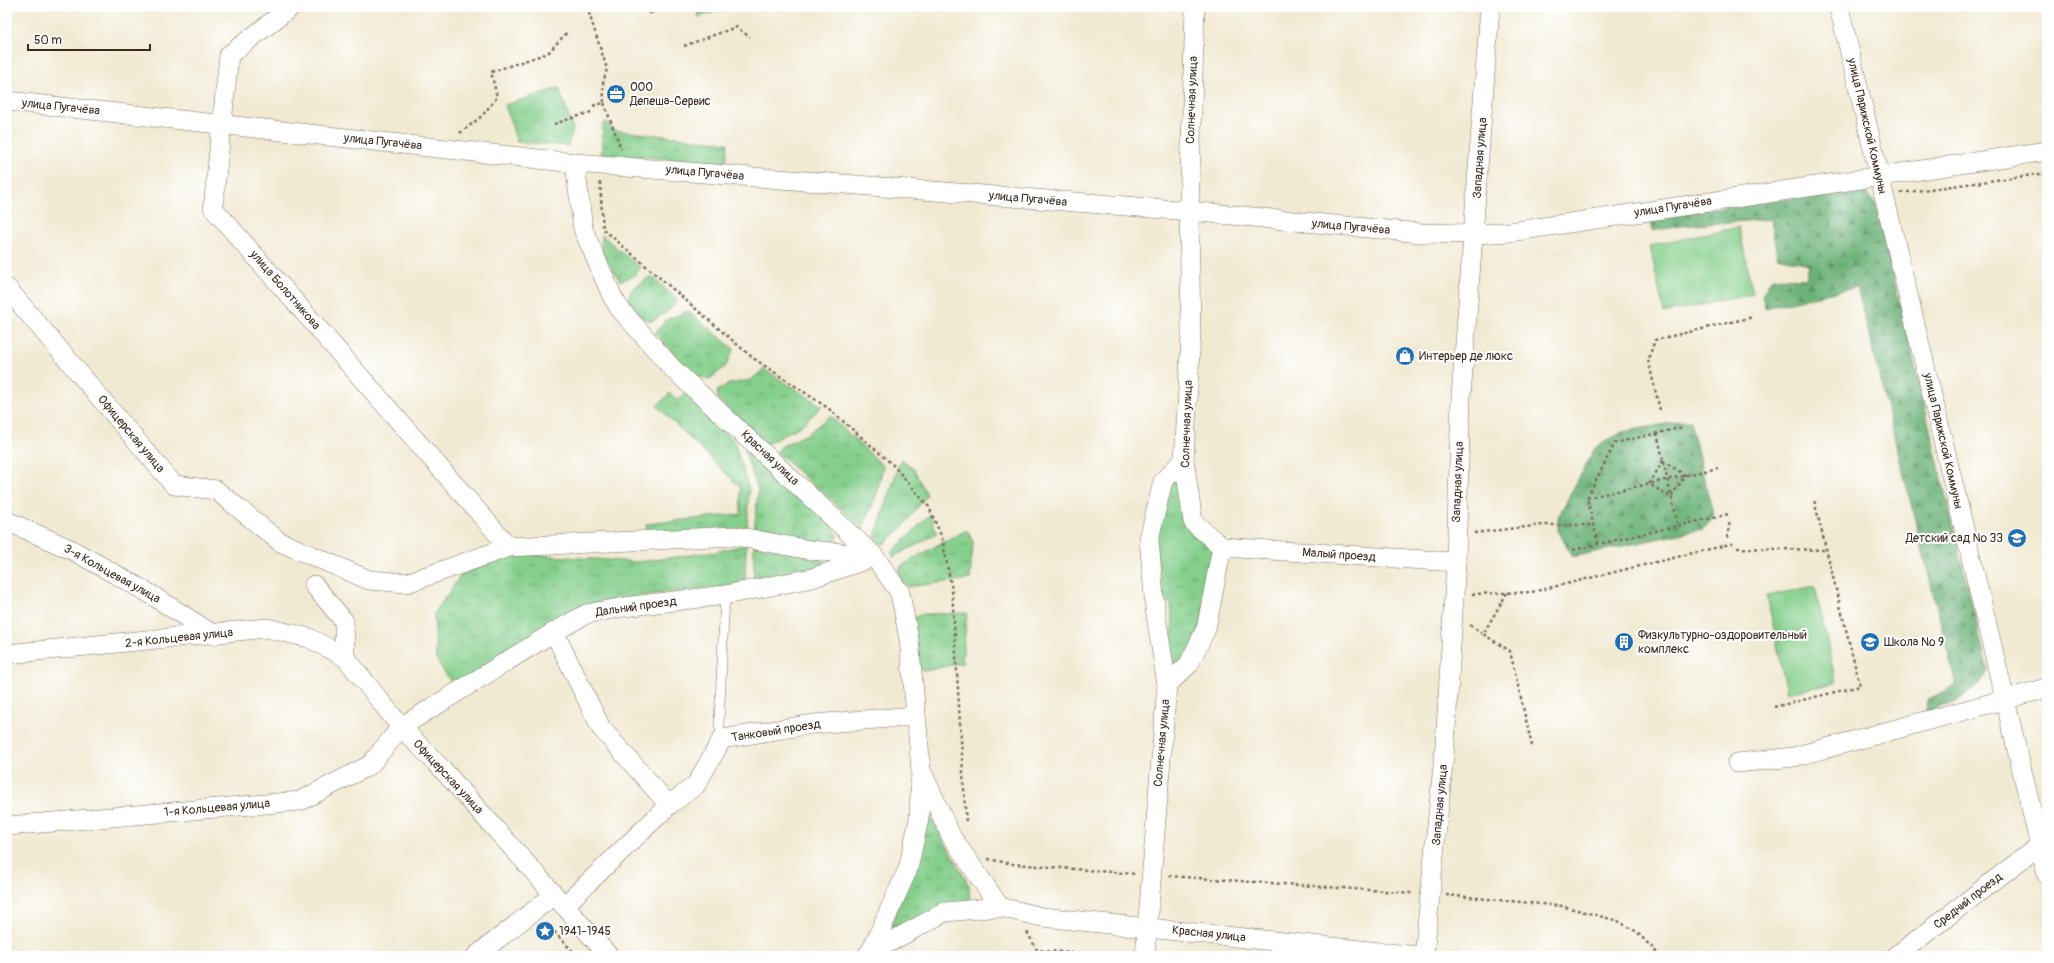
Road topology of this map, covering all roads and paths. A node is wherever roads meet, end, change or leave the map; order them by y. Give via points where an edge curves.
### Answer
1 (291, 7) edge
2 (587, 7) edge
3 (648, 7) edge
4 (668, 7) edge
5 (1195, 7) edge
6 (1490, 7) edge
7 (1839, 7) edge
8 (568, 32) dead end
9 (750, 37) dead end
10 (684, 46) dead end
11 (7, 101) edge
12 (604, 103) junction
13 (592, 106) dead end
14 (594, 112) dead end
15 (221, 124) junction
16 (554, 124) dead end
17 (455, 137) dead end
18 (2047, 151) edge
19 (622, 152) dead end
20 (575, 163) junction
21 (599, 165) junction
22 (2047, 173) edge
23 (1879, 176) junction
24 (1897, 194) dead end
25 (1189, 211) junction
26 (1474, 234) junction
27 (7, 288) edge
28 (1753, 317) dead end
29 (1660, 410) dead end
30 (1684, 427) dead end
31 (1657, 434) junction
32 (1184, 460) junction
33 (1663, 462) junction
34 (1718, 468) dead end
35 (1685, 475) junction
36 (1667, 479) junction
37 (1649, 484) junction
38 (1587, 498) junction
39 (1671, 498) junction
40 (1814, 500) dead end
41 (1729, 514) dead end
42 (1730, 520) dead end
43 (7, 521) edge
44 (1593, 524) junction
45 (1678, 526) junction
46 (1456, 535) junction
47 (1727, 538) dead end
48 (1735, 543) dead end
49 (1598, 544) junction
50 (510, 547) junction
51 (1222, 547) junction
52 (1737, 548) dead end
53 (1573, 550) dead end
54 (1826, 550) junction
55 (874, 556) junction
56 (1456, 562) junction
57 (314, 585) dead end
58 (1507, 592) junction
59 (1454, 594) junction
60 (725, 595) junction
61 (554, 632) junction
62 (214, 635) junction
63 (7, 654) edge
64 (345, 657) junction
65 (1167, 686) junction
66 (2047, 688) edge
67 (2005, 699) junction
68 (1774, 707) dead end
69 (916, 716) junction
70 (401, 727) junction
71 (722, 739) junction
72 (1532, 746) dead end
73 (1736, 763) dead end
74 (922, 769) junction
75 (669, 805) junction
76 (7, 826) edge
77 (966, 826) dead end
78 (2040, 845) junction
79 (982, 856) dead end
80 (1152, 875) junction
81 (2047, 875) edge
82 (1431, 894) junction
83 (559, 900) junction
84 (1000, 908) junction
85 (534, 911) junction
86 (1024, 926) dead end
87 (1147, 928) junction
88 (868, 954) edge
89 (476, 956) edge
90 (577, 956) edge
91 (609, 956) edge
92 (1110, 956) edge
93 (1145, 956) edge
94 (1418, 956) edge
95 (1424, 956) edge
96 (1660, 956) edge
97 (1896, 956) edge

1 - 15 street, улица Болотникова via 229,55
2 - 12 path via 607,69 603,83
3 - 4 path via 650,13
5 - 25 street, Солнечная улица
6 - 26 street, Западная улица
7 - 23 street, улица Парижской Коммуны
8 - 17 path via 548,53 491,72 497,96 482,116
9 - 10 path via 736,27
11 - 15 street, улица Пугачёва
12 - 13 path
12 - 19 path
14 - 16 path
15 - 20 street, улица Пугачёва
15 - 50 street, улица Болотникова via 213,208
18 - 23 street, улица Пугачёва
20 - 21 street, улица Пугачёва
20 - 55 street, Красная улица via 584,229 620,309 672,368
21 - 25 street, улица Пугачёва
21 - 77 path via 603,229 753,358 828,408 892,464 929,507 942,538 952,590
22 - 24 path
23 - 26 street, улица Пугачёва via 1510,232
23 - 67 street, улица Парижской Коммуны
25 - 26 street, улица Пугачёва via 1420,233
25 - 32 street, Солнечная улица via 1191,335
26 - 46 street, Западная улица via 1461,397
27 - 50 street, Офицерская улица via 174,485 216,490 280,542 369,580 407,583
28 - 29 path via 1655,340 1648,360
30 - 31 path
31 - 33 path
31 - 38 path via 1615,443
32 - 51 street, Солнечная улица via 1193,522
32 - 65 street via 1163,481 1149,539 1155,609
33 - 35 path
33 - 36 path
33 - 37 path
34 - 35 path
35 - 36 path
35 - 39 path
36 - 37 path
36 - 39 path
37 - 38 path
37 - 39 path
38 - 44 path
39 - 45 path
40 - 54 path
41 - 45 path
42 - 47 path
43 - 62 street, 3-я Кольцевая улица via 72,550 147,592
44 - 46 path via 1543,525
44 - 49 path
45 - 49 path
46 - 56 street, Западная улица
48 - 58 path via 1532,592
49 - 53 path
50 - 55 street, Офицерская улица via 735,536 810,550
51 - 56 street, Малый проезд
51 - 65 street, Солнечная улица via 1206,629 1189,664
52 - 54 path
54 - 68 path via 1860,686
55 - 60 street, Дальний проезд via 812,578
55 - 69 street, Красная улица via 900,593 910,639
56 - 59 street, Западная улица
57 - 64 street via 344,621
58 - 59 path
58 - 72 path via 1483,634 1510,651
59 - 82 street, Западная улица via 1445,745
60 - 61 street, Дальний проезд via 586,614
60 - 71 lane via 719,724
61 - 70 street, Дальний проезд
61 - 75 street via 601,728
62 - 63 street, 2-я Кольцевая улица
62 - 64 street, 2-я Кольцевая улица via 267,628 309,638
64 - 70 street, Офицерская улица
65 - 80 street, Солнечная улица
66 - 67 street
67 - 73 street via 1794,757
67 - 78 street, улица Парижской Коммуны
69 - 71 street, Танковый проезд via 813,724
69 - 74 street, Красная улица
70 - 76 street, 1-я Кольцевая улица via 370,765 300,801
70 - 83 street, Офицерская улица
71 - 75 street, Танковый проезд via 696,785
74 - 84 street, Красная улица via 951,836
74 - 88 street, Красная улица via 919,819 908,869
75 - 83 street, Танковый проезд
78 - 81 street, улица Парижской Коммуны
78 - 97 street, Средний проезд
79 - 80 path via 1013,864
80 - 82 path
80 - 87 street, Солнечная улица
82 - 95 street, Западная улица
82 - 96 path via 1569,908 1618,921 1637,932
83 - 85 street, Танковый проезд
83 - 91 street, Офицерская улица
84 - 87 street, Красная улица via 1042,917
84 - 88 street, Красная улица via 945,912
85 - 89 street, Танковый проезд
85 - 90 path
86 - 92 path via 1038,950
87 - 93 street, Солнечная улица
87 - 94 street, Красная улица

